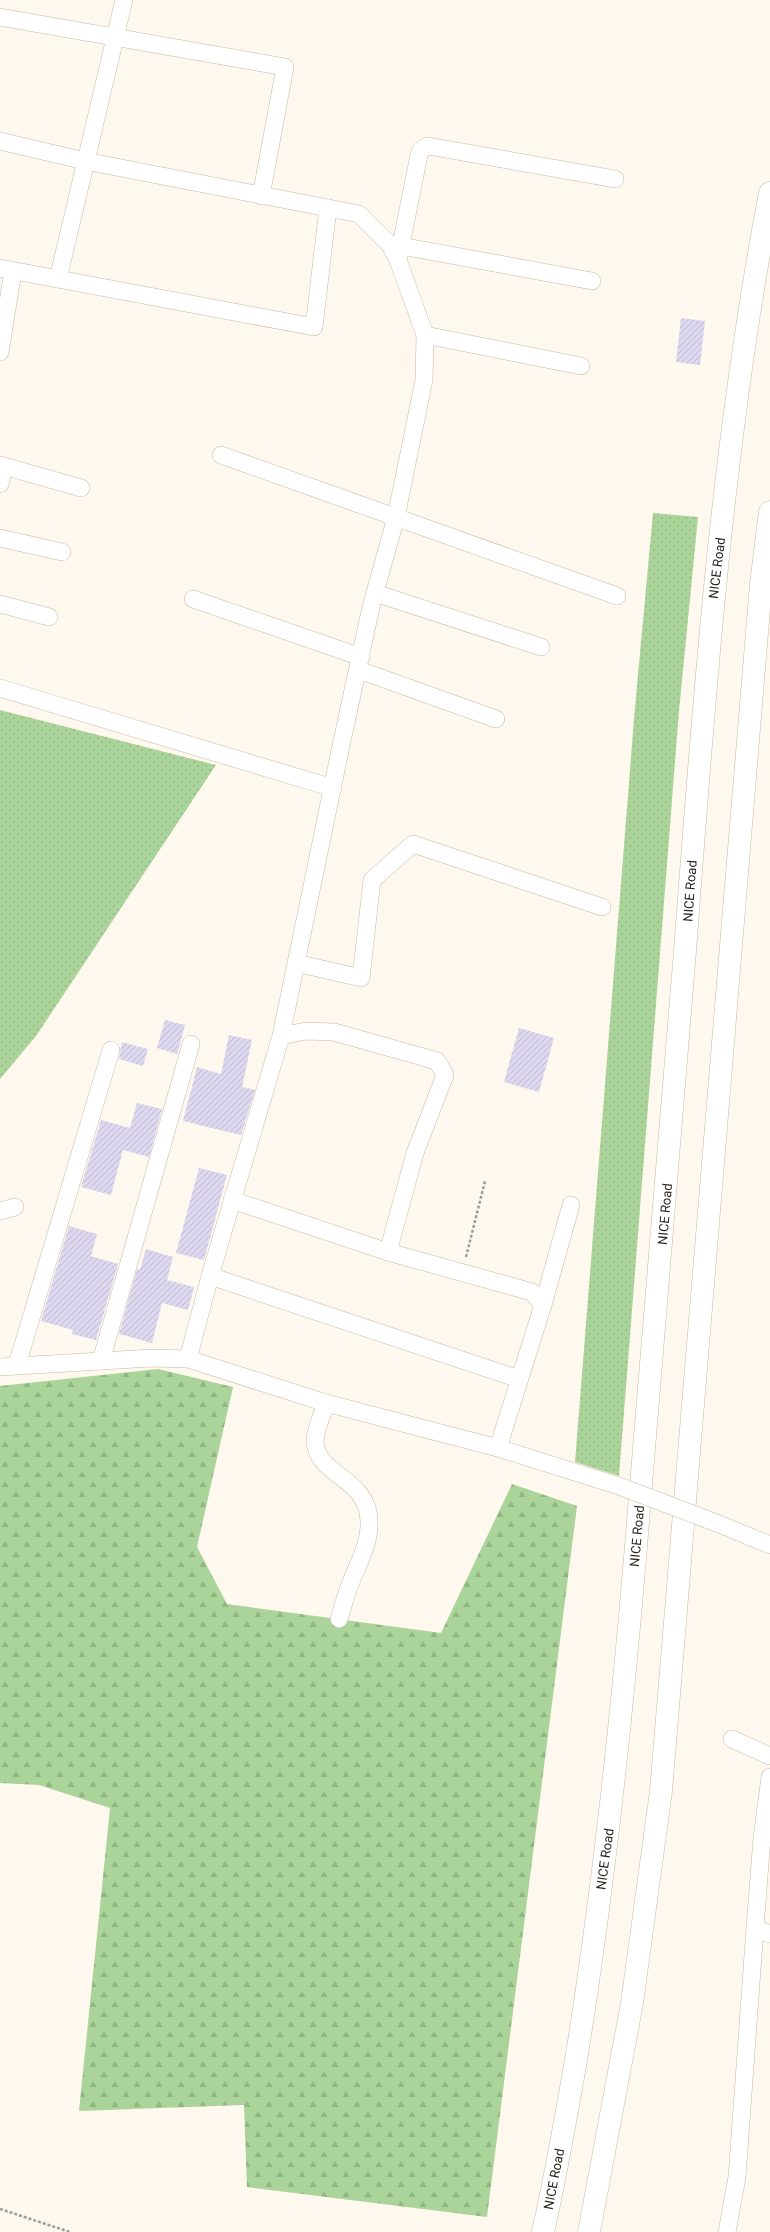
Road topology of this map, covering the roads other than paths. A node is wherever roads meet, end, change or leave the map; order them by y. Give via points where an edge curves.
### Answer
1 (124, 0) edge
2 (0, 17) edge
3 (115, 37) junction
4 (0, 141) edge
5 (85, 161) junction
6 (615, 179) dead end
7 (770, 193) edge
8 (261, 196) junction
9 (328, 208) junction
10 (400, 253) junction
11 (7, 270) edge
12 (58, 279) junction
13 (592, 281) dead end
14 (425, 335) junction
15 (0, 352) edge
16 (581, 366) dead end
17 (221, 454) dead end
18 (2, 465) edge
19 (0, 484) edge
20 (81, 488) dead end
21 (770, 512) edge
22 (396, 517) junction
23 (0, 538) edge
24 (62, 552) dead end
25 (375, 593) junction
26 (617, 596) dead end
27 (193, 598) dead end
28 (0, 604) edge
29 (49, 617) dead end
30 (541, 647) dead end
31 (360, 664) junction
32 (0, 688) edge
33 (496, 718) dead end
34 (333, 788) junction
35 (602, 907) dead end
36 (296, 963) junction
37 (281, 1036) junction
38 (191, 1044) dead end
39 (112, 1050) dead end
40 (232, 1200) junction
41 (571, 1205) dead end
42 (388, 1252) junction
43 (210, 1276) junction
44 (543, 1305) junction
45 (188, 1359) junction
46 (101, 1361) junction
47 (17, 1365) junction
48 (0, 1367) edge
49 (519, 1379) junction
50 (326, 1403) junction
51 (498, 1448) junction
52 (770, 1545) edge
53 (338, 1619) dead end
54 (732, 1739) dead end
55 (770, 1756) edge
56 (770, 1777) edge
57 (766, 1840) edge
58 (762, 1931) edge
59 (543, 2232) edge
60 (589, 2232) edge
61 (727, 2232) edge

1 - 3 street
2 - 3 street
3 - 5 street
3 - 8 street via 285,67
4 - 5 street
5 - 8 street
5 - 12 street
6 - 10 street via 428,146 421,150 419,155
7 - 59 highway, NICE Road via 746,341 713,607 666,1202 609,1832 588,1985 556,2177
8 - 9 street
9 - 10 street via 359,214
9 - 12 street via 314,327
10 - 13 street
10 - 14 street
11 - 12 street
11 - 15 street
14 - 16 street
14 - 22 street via 424,380
17 - 22 street
18 - 19 street
18 - 20 street
21 - 60 highway via 761,584 661,1791 632,2003
22 - 25 street
22 - 26 street
23 - 24 street
25 - 30 street
25 - 31 street
27 - 31 street
28 - 29 street
31 - 33 street
31 - 34 street
32 - 34 street
34 - 36 street
35 - 36 street via 413,844 372,880 362,978
36 - 37 street
37 - 40 street
37 - 42 street via 306,1031 334,1032 437,1061 445,1075 415,1153
38 - 46 street
39 - 47 street
40 - 42 street
40 - 43 street
41 - 44 street
42 - 44 street via 532,1292
43 - 45 street
43 - 49 street
44 - 49 street
45 - 46 street
45 - 50 street
46 - 47 street
47 - 48 street
49 - 51 street
50 - 51 street
50 - 53 street via 315,1440 319,1454 327,1466 355,1486 366,1504 369,1520 367,1540
51 - 52 street, bridge via 619,1486
54 - 55 street
56 - 57 street
57 - 58 street
58 - 61 street via 737,2177

